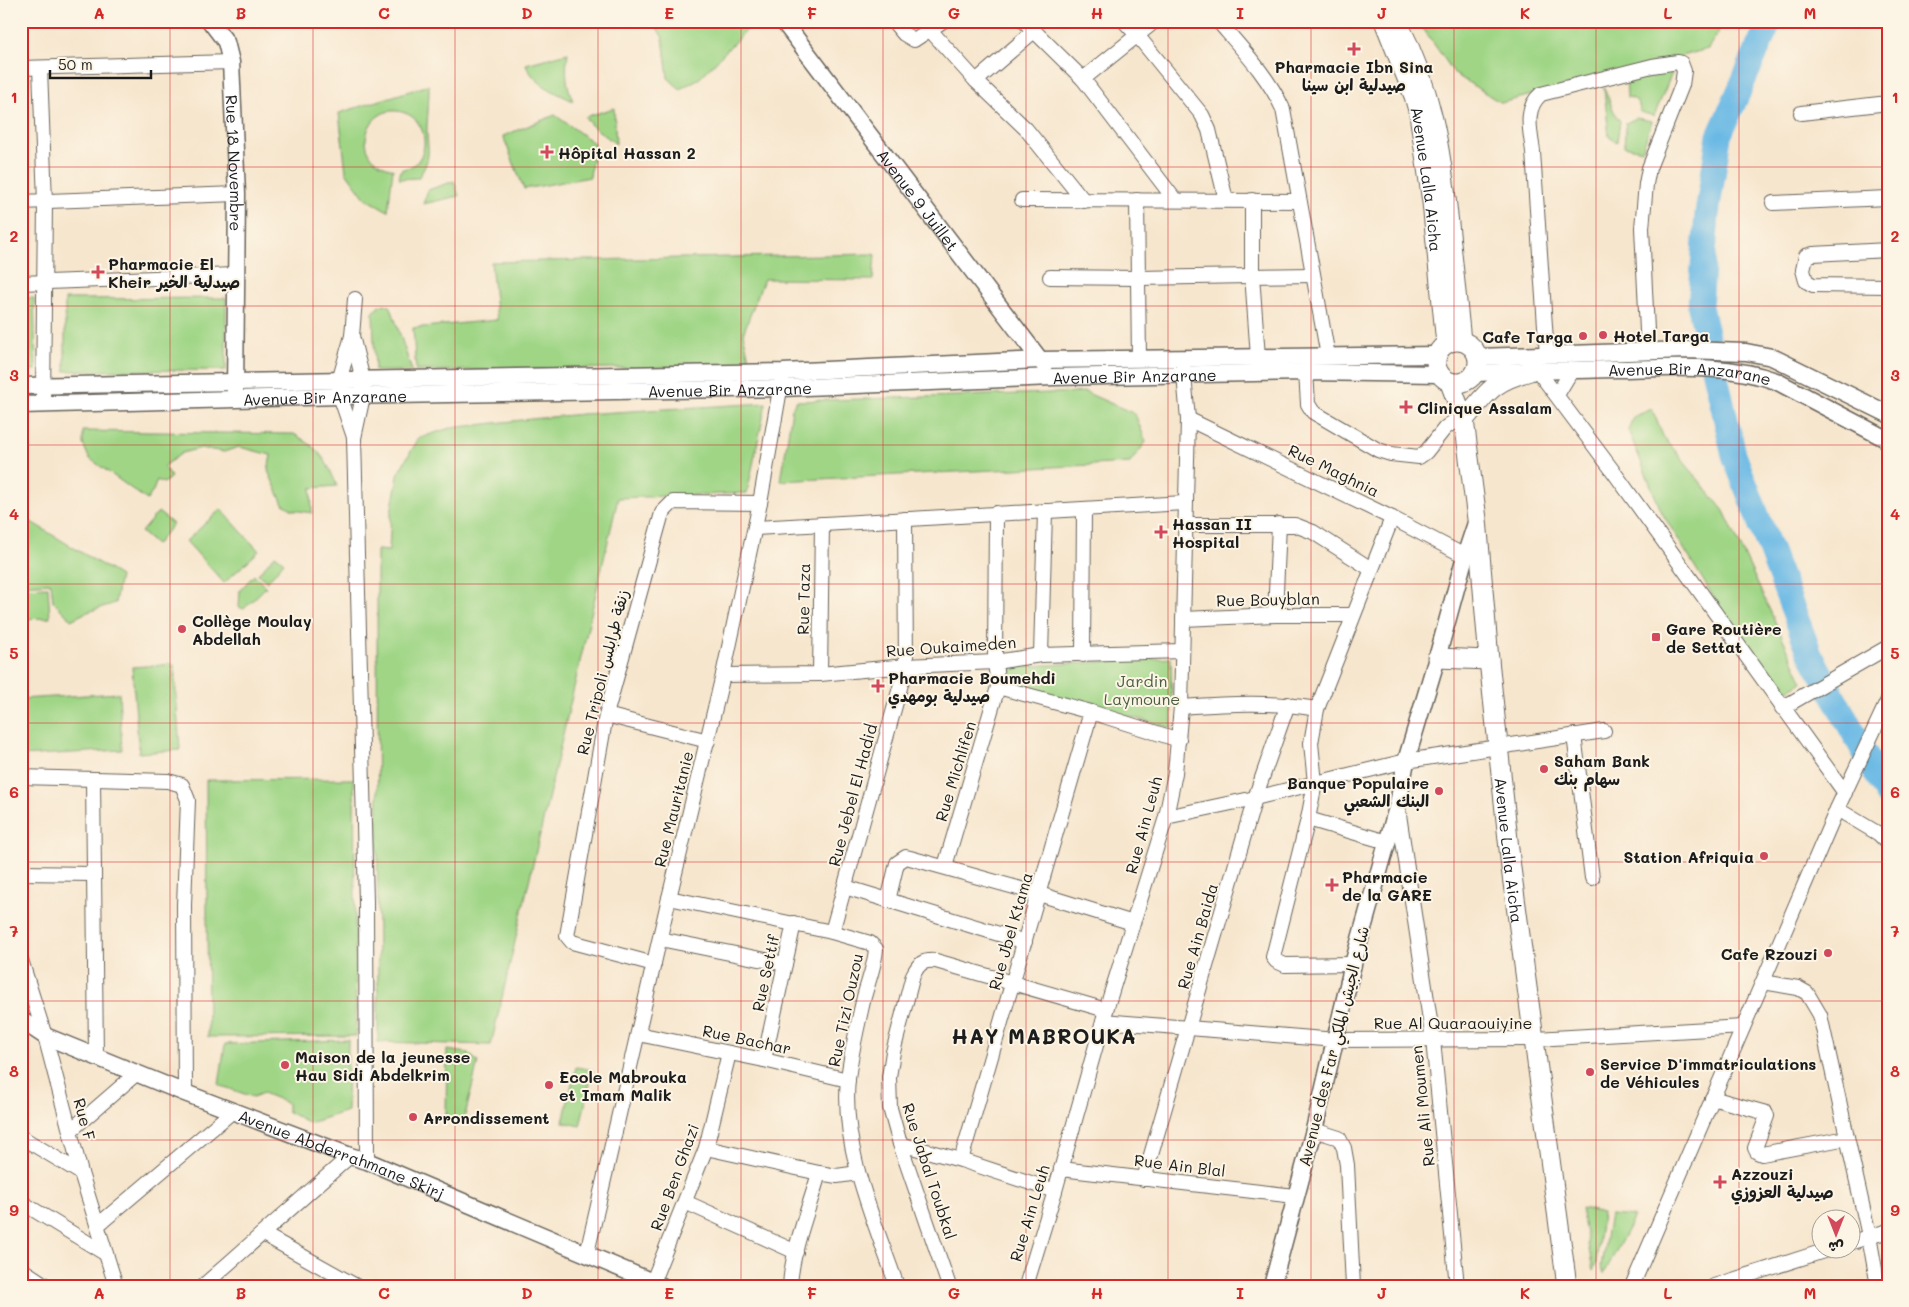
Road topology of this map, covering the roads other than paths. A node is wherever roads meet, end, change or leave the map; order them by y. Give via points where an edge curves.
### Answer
1 (210, 21) edge
2 (893, 21) edge
3 (942, 21) edge
4 (1124, 21) edge
5 (1155, 21) edge
6 (1218, 21) edge
7 (1384, 21) edge
8 (1397, 21) edge
9 (790, 24) edge
10 (1029, 26) edge
11 (930, 30) junction
12 (1137, 35) junction
13 (231, 62) junction
14 (21, 68) edge
15 (40, 68) junction
16 (1083, 79) junction
17 (976, 81) junction
18 (1888, 103) edge
19 (1801, 113) dead end
20 (237, 194) junction
21 (1888, 198) edge
22 (1022, 200) dead end
23 (1137, 200) junction
24 (1175, 200) junction
25 (1226, 200) junction
26 (1252, 200) junction
27 (1084, 201) junction
28 (1299, 201) junction
29 (21, 202) edge
30 (45, 202) junction
31 (1773, 203) dead end
32 (1888, 250) edge
33 (235, 275) junction
34 (1252, 275) junction
35 (1313, 275) junction
36 (1050, 277) dead end
37 (1138, 278) junction
38 (45, 282) junction
39 (21, 283) edge
40 (1888, 286) edge
41 (356, 298) dead end
42 (352, 336) junction
43 (1448, 347) junction
44 (1648, 351) junction
45 (1547, 355) junction
46 (1328, 356) junction
47 (1183, 357) junction
48 (1258, 357) junction
49 (1139, 358) junction
50 (1040, 360) junction
51 (1572, 370) junction
52 (1534, 371) junction
53 (1306, 372) junction
54 (1462, 374) junction
55 (1185, 375) junction
56 (1053, 378) junction
57 (782, 380) junction
58 (43, 385) junction
59 (21, 386) edge
60 (340, 388) junction
61 (363, 388) junction
62 (235, 391) junction
63 (1557, 395) junction
64 (21, 405) edge
65 (42, 405) junction
66 (1888, 414) edge
67 (1463, 416) junction
68 (1188, 418) junction
69 (354, 438) junction
70 (1888, 440) edge
71 (760, 503) junction
72 (1184, 503) junction
73 (1084, 509) junction
74 (1045, 510) junction
75 (996, 513) junction
76 (1392, 518) junction
77 (905, 519) junction
78 (1477, 519) junction
79 (822, 524) junction
80 (1280, 524) junction
81 (1185, 525) junction
82 (755, 528) junction
83 (1464, 556) junction
84 (1371, 569) junction
85 (1276, 615) junction
86 (1353, 615) junction
87 (1183, 619) junction
88 (1888, 647) edge
89 (1182, 651) junction
90 (1041, 655) junction
91 (1083, 655) junction
92 (1437, 658) junction
93 (1489, 660) junction
94 (995, 662) junction
95 (906, 666) junction
96 (820, 674) junction
97 (723, 675) junction
98 (998, 687) junction
99 (1888, 700) edge
100 (1288, 704) junction
101 (1181, 707) junction
102 (1782, 708) junction
103 (1317, 709) junction
104 (1091, 712) junction
105 (606, 715) junction
106 (1604, 731) dead end
107 (1574, 735) junction
108 (1179, 740) junction
109 (708, 741) junction
110 (1498, 747) junction
111 (1406, 760) junction
112 (21, 777) edge
113 (93, 779) junction
114 (1315, 783) junction
115 (1847, 789) junction
116 (1255, 798) junction
117 (1398, 804) junction
118 (1837, 809) junction
119 (1166, 817) junction
120 (1308, 819) junction
121 (1387, 842) junction
122 (1888, 842) edge
123 (945, 866) junction
124 (21, 874) edge
125 (93, 874) junction
126 (1592, 878) dead end
127 (845, 887) junction
128 (1040, 894) junction
129 (669, 898) junction
130 (888, 901) junction
131 (794, 923) junction
132 (1133, 923) junction
133 (832, 932) junction
134 (660, 939) junction
135 (1025, 942) junction
136 (21, 960) edge
137 (654, 964) junction
138 (785, 964) junction
139 (1353, 964) junction
140 (1763, 982) junction
141 (1014, 983) junction
142 (1104, 1015) junction
143 (21, 1020) edge
144 (1189, 1027) junction
145 (1743, 1027) junction
146 (638, 1034) junction
147 (45, 1036) junction
148 (1536, 1039) junction
149 (1336, 1040) junction
150 (1433, 1040) junction
151 (729, 1053) junction
152 (96, 1056) junction
153 (764, 1060) junction
154 (137, 1073) junction
155 (848, 1080) junction
156 (185, 1093) junction
157 (1712, 1098) junction
158 (234, 1111) junction
159 (1314, 1130) junction
160 (70, 1131) junction
161 (22, 1138) edge
162 (1847, 1138) junction
163 (900, 1144) junction
164 (706, 1148) junction
165 (350, 1156) junction
166 (961, 1160) junction
167 (367, 1162) junction
168 (1061, 1169) junction
169 (81, 1173) junction
170 (819, 1173) junction
171 (858, 1173) junction
172 (1144, 1179) junction
173 (1055, 1190) junction
174 (1295, 1196) junction
175 (21, 1202) edge
176 (685, 1202) junction
177 (98, 1225) junction
178 (1888, 1231) edge
179 (263, 1234) junction
180 (1869, 1236) junction
181 (1862, 1238) edge
182 (796, 1252) junction
183 (587, 1253) junction
184 (106, 1254) junction
185 (1812, 1256) edge
186 (21, 1269) edge
187 (1733, 1283) edge
188 (657, 1284) edge
189 (47, 1286) edge
190 (116, 1286) edge
191 (203, 1286) edge
192 (356, 1286) edge
193 (790, 1286) edge
194 (897, 1286) edge
195 (949, 1286) edge
196 (1026, 1286) edge
197 (1272, 1286) edge
198 (1353, 1286) edge
199 (1457, 1286) edge
200 (1568, 1286) edge
201 (1632, 1286) edge
202 (1714, 1286) edge
203 (1878, 1286) edge

1 - 13 street, Rue 18 Novembre via 226,42
2 - 11 street via 911,40
3 - 11 street
4 - 12 street
5 - 12 street
6 - 28 street via 1250,59 1283,109
7 - 43 main road, Avenue Lalla Aicha via 1419,114
8 - 43 main road, Avenue Lalla Aicha via 1436,124 1442,163
9 - 50 street, Avenue 9 Juillet
10 - 16 street
10 - 17 street
11 - 17 street
12 - 16 street
12 - 25 street via 1202,115 1209,130
13 - 15 street
13 - 20 street, Rue 18 Novembre
14 - 15 street
15 - 30 street
16 - 24 street
17 - 27 street via 1026,129
18 - 19 street
20 - 30 street
20 - 33 street, Rue 18 Novembre
21 - 31 street
22 - 27 street
23 - 24 street
23 - 27 street
23 - 37 street
24 - 25 street
25 - 26 street
26 - 28 street
26 - 34 street
28 - 35 street
29 - 30 street
30 - 38 street
32 - 40 street via 1813,254 1806,256 1803,270 1806,281 1813,286
33 - 38 street
33 - 62 street, Rue 18 Novembre
34 - 35 street
34 - 37 street
34 - 48 street
35 - 46 street
36 - 37 street
37 - 49 street
38 - 39 street
38 - 58 street
41 - 42 street
42 - 60 street
42 - 61 street
43 - 46 street, Avenue Bir Anzarane
43 - 54 main road via 1436,365
43 - 54 main road via 1472,347
44 - 45 street, Avenue Bir Anzarane
44 - 45 street via 1642,228 1645,190 1649,168 1682,85 1684,71 1678,62 1540,94 1530,110
44 - 66 street, Avenue Bir Anzarane via 1728,350 1772,357
45 - 54 street, Avenue Bir Anzarane
46 - 48 street, Avenue Bir Anzarane
47 - 48 street, Avenue Bir Anzarane
47 - 49 street, Avenue Bir Anzarane
47 - 55 street, Rue Ain Leuh
49 - 50 street, Avenue Bir Anzarane
50 - 56 street, Avenue 9 Juillet
50 - 57 street, Avenue Bir Anzarane
51 - 52 street, Avenue Bir Anzarane
51 - 63 street
51 - 70 street, Avenue Bir Anzarane via 1685,368 1763,376
52 - 54 street, Avenue Bir Anzarane
52 - 63 street
52 - 67 main road via 1493,386
53 - 54 street, Avenue Bir Anzarane
53 - 55 street, Avenue Bir Anzarane
53 - 67 street via 1308,404 1313,412 1384,452 1418,457 1445,428
54 - 67 main road, Avenue Lalla Aicha via 1455,401
55 - 56 street, Avenue Bir Anzarane
55 - 68 street, Rue Ain Leuh
56 - 57 street, Avenue Bir Anzarane
57 - 61 street, Avenue Bir Anzarane
57 - 71 street, Rue Mauritanie
58 - 59 street, Avenue Bir Anzarane
58 - 62 street, Avenue Bir Anzarane
58 - 65 street
60 - 61 street, Avenue Bir Anzarane
60 - 62 street, Avenue Bir Anzarane
60 - 69 street
61 - 69 street
62 - 65 street, Avenue Bir Anzarane
63 - 102 street
64 - 65 street, Avenue Bir Anzarane
67 - 78 main road, Avenue Lalla Aicha
68 - 72 street, Rue Ain Leuh
68 - 76 street, Rue Maghnia
69 - 167 street via 366,902
71 - 82 street, Rue Mauritanie
71 - 105 street, Rue Tripoli زنقة طرابلس via 673,502 668,506 660,518
72 - 73 street
72 - 81 street, Rue Ain Leuh
73 - 74 street
73 - 91 street
74 - 75 street
74 - 90 street
75 - 77 street
75 - 94 street
76 - 83 street, Rue Maghnia
76 - 84 street
77 - 79 street
77 - 95 street, Rue Jebel El Hadid
78 - 83 street, Avenue des Far شارع الجيش الملكي
78 - 93 main road, Avenue Lalla Aicha
79 - 82 street
79 - 96 street, Rue Taza
80 - 81 street
80 - 84 street via 1308,529
80 - 85 street
81 - 87 street, Rue Ain Leuh
82 - 97 street, Rue Mauritanie
83 - 92 street, Avenue des Far شارع الجيش الملكي
84 - 86 street
85 - 86 street, Rue Bouyblan
85 - 87 street, Rue Bouyblan
86 - 103 street
87 - 89 street, Rue Ain Leuh
88 - 102 street
89 - 91 street, Rue Oukaimeden
89 - 101 street, Rue Ain Leuh
90 - 91 street, Rue Oukaimeden
90 - 94 street, Rue Oukaimeden
92 - 93 main road
92 - 111 street, Avenue des Far شارع الجيش الملكي
93 - 110 main road, Avenue Lalla Aicha
94 - 95 street, Rue Oukaimeden
94 - 98 street
95 - 96 street, Rue Oukaimeden
95 - 127 street, Rue Jebel El Hadid
96 - 97 street, Rue Oukaimeden
97 - 109 street, Rue Mauritanie
98 - 104 street
98 - 123 street, Rue Michlifen
99 - 115 street
100 - 101 street
100 - 103 street
100 - 116 street, Rue Ain Baida
101 - 108 street, Rue Ain Leuh
102 - 115 street
103 - 114 street via 1311,743
104 - 108 street
104 - 128 street, Rue Jbel Ktama
105 - 109 street
105 - 137 street, Rue Tripoli زنقة طرابلس via 566,936 572,942
106 - 107 street
107 - 110 street
107 - 126 street
108 - 119 street, Rue Ain Leuh
109 - 129 street, Rue Mauritanie
110 - 111 street
110 - 148 main road, Avenue Lalla Aicha via 1511,868
111 - 114 street
111 - 117 street, Avenue des Far شارع الجيش الملكي
112 - 113 street
113 - 125 street
113 - 156 street via 168,781 182,785 186,791
114 - 116 street
114 - 120 street
115 - 118 street
116 - 119 street
116 - 144 street, Rue Ain Baida
117 - 121 street, Avenue des Far شارع الجيش الملكي
117 - 150 street, Rue Ali Moumen
118 - 122 street
118 - 140 street
119 - 132 street, Rue Ain Leuh
120 - 121 street
120 - 139 street via 1273,957 1282,964
121 - 139 street, Avenue des Far شارع الجيش الملكي
123 - 128 street
123 - 130 street via 906,857 897,863
124 - 125 street
125 - 152 street
127 - 130 street
127 - 133 street, Rue Jebel El Hadid
128 - 132 street
128 - 135 street, Rue Jbel Ktama
129 - 131 street, Rue Tizi Ouzou
129 - 134 street, Rue Mauritanie
130 - 135 street
131 - 133 street, Rue Tizi Ouzou
131 - 138 street, Rue Settif
132 - 142 street, Rue Ain Leuh
133 - 155 street, Rue Tizi Ouzou via 870,942 876,949
134 - 137 street, Rue Mauritanie
134 - 138 street
135 - 141 street, Rue Jbel Ktama
136 - 147 street, Rue F
137 - 146 street, Rue Mauritanie
138 - 153 street, Rue Settif
139 - 149 street, Avenue des Far شارع الجيش الملكي
140 - 145 street
140 - 162 street via 1798,988 1813,1002 1820,1015
141 - 142 street, Rue Jabal Toubkal
141 - 163 street, Rue Jabal Toubkal via 936,961 926,960 918,964 910,985 889,1077 890,1108
141 - 166 street, Rue Jbel Ktama
142 - 144 street, Rue Al Quaraouiyine
142 - 168 street, Rue Ain Leuh
143 - 147 street, Avenue Abderrahmane Skirj
144 - 149 street, Rue Al Quaraouiyine
144 - 172 street, Rue Ain Baida
145 - 148 street, Rue Al Quaraouiyine
145 - 157 street
146 - 151 street, Rue Bachar
146 - 183 street, Rue Mauritanie
147 - 152 street, Avenue Abderrahmane Skirj
147 - 160 street, Rue F
148 - 150 street, Rue Al Quaraouiyine
148 - 200 main road, Avenue Lalla Aicha
149 - 150 street, Rue Al Quaraouiyine
149 - 159 street, Avenue des Far شارع الجيش الملكي
150 - 199 street, Rue Ali Moumen
151 - 153 street, Rue Bachar
151 - 164 street, Rue Ben Ghazi
152 - 154 street, Avenue Abderrahmane Skirj
153 - 155 street, Rue Bachar
154 - 156 street, Avenue Abderrahmane Skirj
154 - 160 street
155 - 171 street, Rue Tizi Ouzou via 848,1121
156 - 158 street, Avenue Abderrahmane Skirj
157 - 162 street via 1766,1112 1755,1148 1762,1154
157 - 201 street
158 - 165 street, Avenue Abderrahmane Skirj
158 - 177 street
159 - 174 street, Avenue des Far شارع الجيش الملكي
159 - 198 street via 1339,1138 1344,1148
160 - 169 street, Rue F
161 - 169 street
162 - 180 street
163 - 166 street
163 - 195 street, Rue Jabal Toubkal
164 - 170 street
164 - 176 street, Rue Ben Ghazi
165 - 167 street, Avenue Abderrahmane Skirj
165 - 179 street
166 - 173 street
167 - 183 street, Avenue Abderrahmane Skirj
168 - 172 street, Rue Ain Blal
168 - 173 street, Rue Ain Leuh
169 - 177 street, Rue F
170 - 171 street via 837,1176
170 - 182 street
171 - 194 street, Rue Tizi Ouzou
172 - 174 street, Rue Ain Blal
173 - 196 street, Rue Ain Leuh
174 - 197 street, Avenue des Far شارع الجيش الملكي
175 - 184 street
176 - 182 street
176 - 188 street, Rue Ben Ghazi
177 - 184 street, Rue F
178 - 180 street
179 - 191 street
179 - 192 street
180 - 181 street
180 - 203 street
182 - 193 street
183 - 188 street, Avenue Abderrahmane Skirj
184 - 190 street, Rue F
185 - 187 street
186 - 189 street
187 - 202 street

